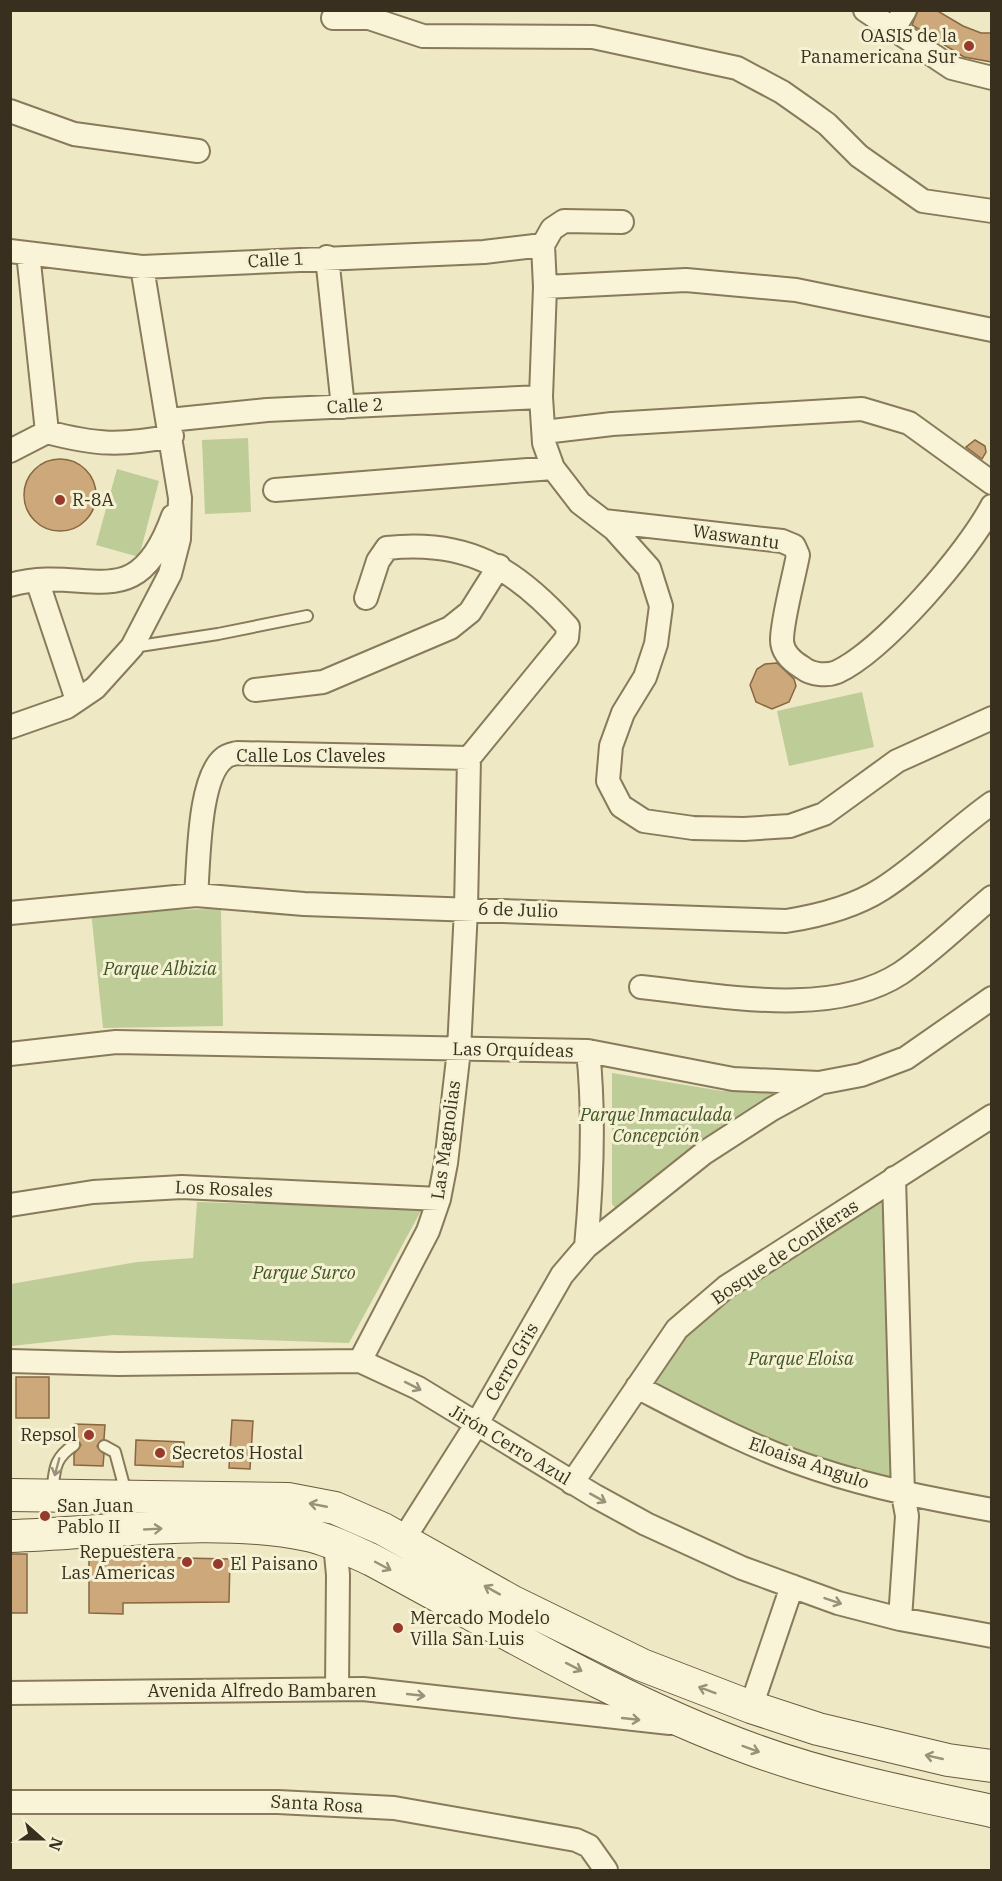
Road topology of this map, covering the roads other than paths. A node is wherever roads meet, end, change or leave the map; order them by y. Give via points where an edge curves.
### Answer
1 (865, 10) edge
2 (905, 10) edge
3 (333, 18) dead end
4 (893, 30) junction
5 (992, 78) edge
6 (10, 111) edge
7 (198, 151) dead end
8 (992, 212) edge
9 (622, 222) dead end
10 (543, 245) junction
11 (19, 252) edge
12 (327, 258) junction
13 (142, 267) junction
14 (545, 287) junction
15 (992, 330) edge
16 (541, 397) junction
17 (343, 407) junction
18 (170, 428) junction
19 (46, 432) junction
20 (544, 432) junction
21 (10, 451) edge
22 (553, 468) junction
23 (992, 483) edge
24 (275, 490) dead end
25 (180, 498) junction
26 (992, 506) edge
27 (604, 520) junction
28 (498, 566) junction
29 (37, 580) junction
30 (10, 585) edge
31 (366, 598) dead end
32 (307, 616) dead end
33 (132, 647) junction
34 (255, 690) dead end
35 (77, 700) junction
36 (992, 718) edge
37 (10, 727) edge
38 (469, 758) junction
39 (992, 803) edge
40 (196, 895) junction
41 (992, 897) edge
42 (466, 909) junction
43 (10, 913) edge
44 (641, 987) dead end
45 (992, 998) edge
46 (459, 1050) junction
47 (588, 1051) junction
48 (10, 1054) edge
49 (819, 1083) junction
50 (992, 1116) edge
51 (894, 1178) junction
52 (439, 1199) junction
53 (10, 1205) edge
54 (586, 1247) junction
55 (10, 1361) edge
56 (360, 1361) junction
57 (637, 1387) junction
58 (476, 1425) junction
59 (74, 1445) dead end
60 (104, 1446) dead end
61 (572, 1483) junction
62 (903, 1494) junction
63 (10, 1495) edge
64 (52, 1496) junction
65 (127, 1496) junction
66 (992, 1510) edge
67 (10, 1536) edge
68 (403, 1540) junction
69 (335, 1543) junction
70 (792, 1586) junction
71 (900, 1619) junction
72 (992, 1636) edge
73 (337, 1689) junction
74 (10, 1693) edge
75 (752, 1707) junction
76 (692, 1725) junction
77 (992, 1766) edge
78 (10, 1802) edge
79 (992, 1811) edge
80 (606, 1870) edge

1 - 4 street
2 - 4 street
3 - 8 street via 369,18 423,36 593,37 737,68 809,111 859,156 922,201
4 - 5 street via 952,68
6 - 7 street via 74,134
9 - 10 street via 564,221 552,229
10 - 12 street, Calle 1 via 484,252
10 - 14 street
11 - 13 street, Calle 1
11 - 19 street
12 - 13 street, Calle 1
12 - 17 street
13 - 18 street
14 - 15 street via 686,279 796,290
14 - 16 street
16 - 17 street, Calle 2
16 - 20 street
17 - 18 street, Calle 2 via 267,410
18 - 19 street, Calle 2 via 118,444
18 - 25 street
19 - 21 street
20 - 22 street
20 - 23 street via 612,424 862,409 909,423
22 - 24 street
22 - 27 street via 580,503
25 - 29 street via 156,555 139,574 114,581
25 - 33 street via 179,539 170,574
26 - 27 street, Waswantu via 964,549 891,633 836,672 822,675 797,665 787,656 782,641 798,555 794,546 782,541
27 - 36 street via 649,568 661,606 656,644 645,676 623,713 611,746 608,781 621,806 644,821 693,828 790,826 824,814 897,761
28 - 31 street via 466,552 420,544 387,548 378,561
28 - 34 street via 470,612 450,628 323,682
28 - 38 street via 550,608 569,633
29 - 30 street
29 - 35 street
32 - 33 lane
33 - 35 street via 95,688
35 - 37 street
38 - 40 street, Calle Los Claveles via 237,753 224,758 207,789
38 - 42 street, Las Magnolias
39 - 42 street, 6 de Julio via 881,889 851,904 809,917 751,921
40 - 42 street, 6 de Julio via 304,904
40 - 43 street, 6 de Julio
41 - 44 street via 901,973 856,992 815,1000 744,998
42 - 46 street, Las Magnolias
45 - 49 street, Las Orquídeas via 906,1058 861,1075
46 - 47 street, Las Orquídeas
46 - 48 street, Las Orquídeas via 116,1042
46 - 52 street, Las Magnolias
47 - 49 street, Las Orquídeas via 733,1079
47 - 54 street via 592,1092 591,1193
49 - 54 street, Cerro Gris via 704,1153
50 - 51 street, Bosque de Coníferas
51 - 57 street, Bosque de Coníferas via 726,1287 677,1329
51 - 62 street
52 - 53 street, Los Rosales via 182,1187 93,1192
52 - 56 street, Las Magnolias via 428,1231
54 - 58 street, Cerro Gris via 562,1275
55 - 56 street, Jirón Cerro Azul
56 -> 58 street, Jirón Cerro Azul via 418,1388
57 - 61 street, Bosque de Coníferas
57 - 62 street, Eloaisa Angulo via 758,1446 816,1469
58 - 61 street, Jirón Cerro Azul
58 - 68 street, Cerro Gris
59 -> 64 lane via 61,1454 55,1466
60 - 65 lane via 115,1452
61 -> 70 street, Jirón Cerro Azul via 691,1546
62 - 66 street, Eloaisa Angulo
62 - 71 street via 907,1516
63 - 64 main road
64 - 65 main road
68 -> 65 main road via 335,1508 288,1499
67 -> 69 main road via 234,1528 309,1535
75 -> 68 main road via 642,1665 513,1602
69 - 73 street
69 -> 76 main road via 640,1702
70 -> 71 street, Jirón Cerro Azul
70 - 75 street
71 - 72 street, Jirón Cerro Azul
73 - 74 street, Avenida Alfredo Bambaren
73 -> 76 street, Avenida Alfredo Bambaren
77 -> 75 main road via 871,1742
76 -> 79 main road via 828,1773
78 - 80 street, Santa Rosa via 278,1802 394,1808 576,1840 589,1846

